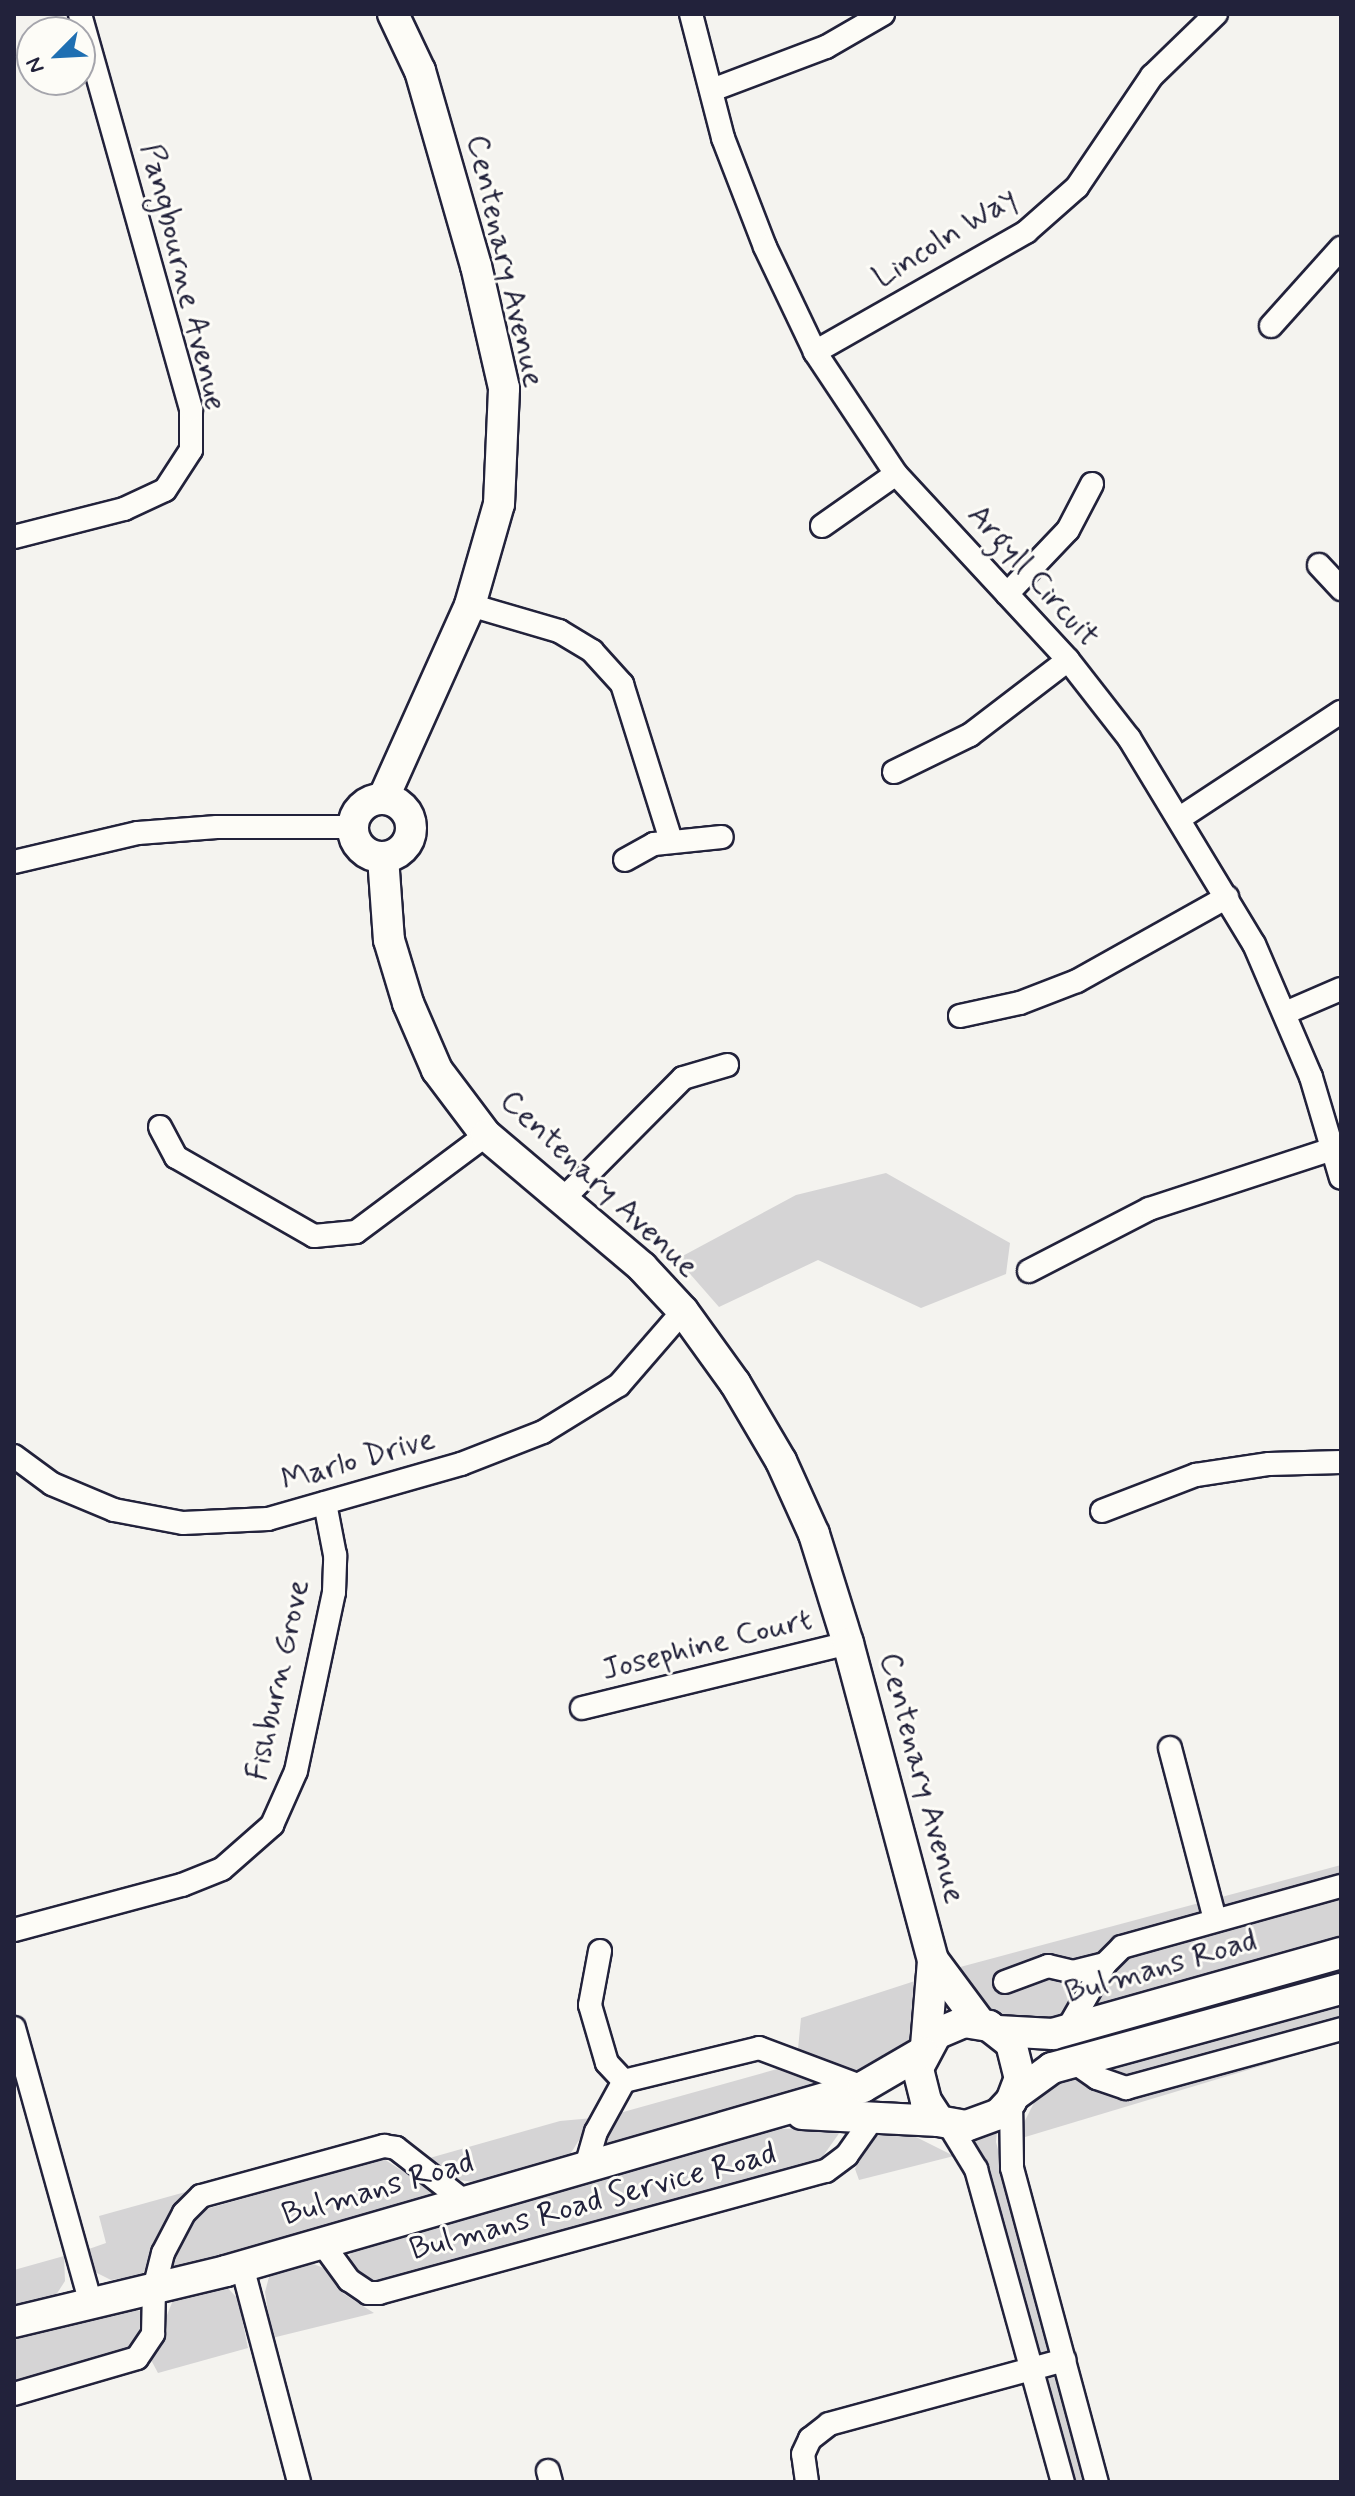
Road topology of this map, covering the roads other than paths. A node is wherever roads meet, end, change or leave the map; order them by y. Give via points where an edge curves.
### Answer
1 (80, 14) edge
2 (393, 14) edge
3 (691, 14) edge
4 (883, 14) edge
5 (1216, 14) edge
6 (712, 90) junction
7 (1341, 248) edge
8 (1271, 326) dead end
9 (815, 352) junction
10 (896, 474) junction
11 (1092, 484) dead end
12 (822, 526) dead end
13 (14, 537) edge
14 (1319, 565) dead end
15 (1341, 589) edge
16 (1007, 594) junction
17 (470, 605) junction
18 (1068, 660) junction
19 (1341, 712) edge
20 (894, 772) dead end
21 (383, 799) junction
22 (1180, 818) junction
23 (354, 827) junction
24 (722, 837) dead end
25 (671, 840) junction
26 (383, 857) junction
27 (625, 860) dead end
28 (14, 862) edge
29 (1227, 897) junction
30 (1341, 989) edge
31 (1285, 1013) junction
32 (960, 1016) dead end
33 (727, 1065) dead end
34 (160, 1127) dead end
35 (486, 1135) junction
36 (1333, 1149) junction
37 (1341, 1178) edge
38 (563, 1199) junction
39 (1029, 1271) dead end
40 (683, 1311) junction
41 (14, 1456) edge
42 (1341, 1462) edge
43 (325, 1503) junction
44 (1102, 1511) dead end
45 (848, 1643) junction
46 (582, 1708) dead end
47 (1170, 1748) dead end
48 (1341, 1886) edge
49 (1215, 1920) junction
50 (14, 1930) edge
51 (600, 1951) dead end
52 (1341, 1953) edge
53 (933, 1960) junction
54 (1105, 1964) junction
55 (1073, 1972) junction
56 (1005, 1982) dead end
57 (1341, 1989) edge
58 (1086, 1998) junction
59 (989, 2027) junction
60 (14, 2028) edge
61 (1341, 2029) edge
62 (1067, 2030) junction
63 (924, 2049) junction
64 (1074, 2062) junction
65 (624, 2081) junction
66 (863, 2087) junction
67 (1013, 2098) junction
68 (761, 2116) junction
69 (881, 2118) junction
70 (944, 2123) junction
71 (587, 2163) junction
72 (465, 2202) junction
73 (322, 2243) junction
74 (242, 2266) junction
75 (154, 2289) junction
76 (90, 2301) junction
77 (14, 2322) edge
78 (1064, 2360) junction
79 (1031, 2368) junction
80 (14, 2394) edge
81 (299, 2482) edge
82 (807, 2482) edge
83 (1063, 2482) edge
84 (1097, 2482) edge

1 - 13 street, Pangbourne Avenue via 191,409 191,450 165,490 124,509
2 - 17 street, Centenary Avenue via 420,71 476,266 504,388 499,504
3 - 6 street, Argyll Circuit
4 - 6 street via 826,47
5 - 9 street, Lincoln Way via 1152,76 1077,187 1026,232
6 - 9 street, Argyll Circuit via 765,247
7 - 8 street
9 - 10 street, Argyll Circuit
10 - 12 street
10 - 16 street, Argyll Circuit
11 - 16 street via 1068,530
14 - 15 street
16 - 18 street, Argyll Circuit
17 - 21 street, Centenary Avenue
17 - 25 street via 559,631 592,651 622,684
18 - 20 street via 970,735
18 - 22 street, Argyll Circuit via 1129,738
19 - 22 street
21 - 23 street via 361,808
21 - 26 street via 401,806 411,833 402,850
22 - 29 street, Argyll Circuit
23 - 26 street via 364,850
23 - 28 street via 138,833
24 - 25 street
25 - 27 street
26 - 35 street, Centenary Avenue via 389,940 408,1003 437,1070
29 - 31 street, Argyll Circuit
29 - 32 street via 1077,981 1020,1003
30 - 31 street
31 - 36 street, Argyll Circuit
33 - 38 street via 683,1078
34 - 35 street via 176,1157 314,1236 356,1232
35 - 38 street, Centenary Avenue
36 - 37 street, Argyll Circuit
36 - 39 street via 1149,1209
38 - 40 street, Centenary Avenue
40 - 43 street, Marlo Drive via 619,1385 543,1432 461,1464
40 - 45 street, Centenary Avenue via 735,1383 781,1461 814,1534
41 - 43 street, Marlo Drive via 52,1484 114,1510 183,1523 268,1519
42 - 44 street via 1269,1464 1196,1475
43 - 50 street, Fishburn Grove via 335,1555 334,1592 296,1771 272,1825 222,1869 182,1885
45 - 46 street, Josephine Court
45 - 53 street, Centenary Avenue
47 - 49 street
48 - 49 street
49 - 54 street via 1122,1947
51 - 65 street via 590,2005 607,2063
52 - 62 street, Bulmans Road
53 - 59 street, Centenary Avenue
53 - 63 street, Centenary Avenue
54 - 55 street
54 - 58 street
55 - 56 street via 1048,1966
55 - 58 street
57 - 64 street
58 - 62 street
59 - 62 street, Bulmans Road via 1039,2035
59 - 63 street via 949,2026
59 - 67 street via 1018,2060
60 - 76 street
61 - 64 street via 1126,2088 1097,2078
63 - 66 street, Bulmans Road
63 - 70 street via 920,2085
64 - 67 street via 1039,2075
65 - 66 street via 759,2048
65 - 71 street, Bulmans Road Service Road via 596,2132
66 - 68 street, Bulmans Road
67 - 70 street via 983,2122
67 - 78 street via 1012,2168
68 - 69 street, Bulmans Road via 826,2112
68 - 71 street, Bulmans Road
69 - 70 street, Bulmans Road
69 - 73 street, Bulmans Road Service Road via 871,2121 847,2155 826,2171 379,2293 368,2293 349,2280
70 - 79 street via 973,2158
71 - 72 street, Bulmans Road
72 - 73 street, Bulmans Road
72 - 75 street, Bulmans Road Service Road via 396,2148 384,2146 298,2168 193,2202 163,2253
73 - 74 street, Bulmans Road
74 - 75 street, Bulmans Road
74 - 81 street
75 - 76 street, Bulmans Road
75 - 80 street, Bulmans Road Service Road via 153,2334 137,2358
76 - 77 street, Bulmans Road
78 - 79 street
78 - 84 street
79 - 82 street via 829,2424 810,2439 803,2454
79 - 83 street

